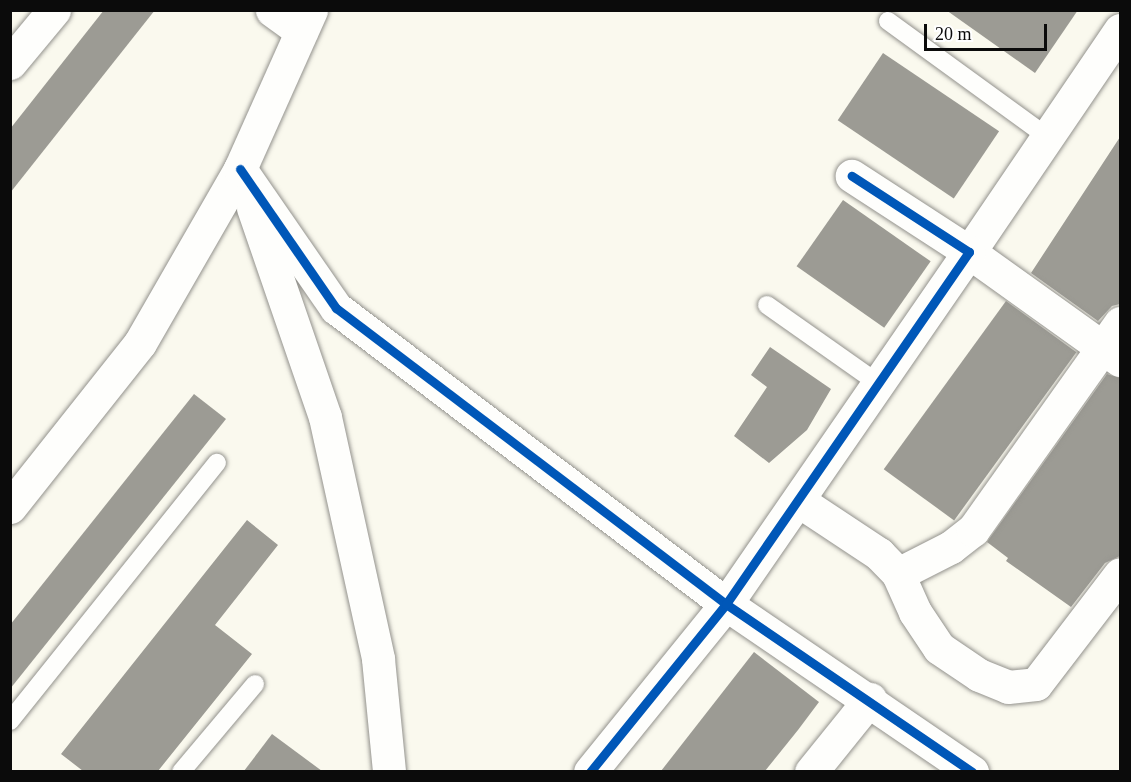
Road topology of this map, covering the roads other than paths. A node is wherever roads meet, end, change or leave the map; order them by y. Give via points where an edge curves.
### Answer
1 (54, 10) edge
2 (272, 10) edge
3 (306, 21) edge
4 (888, 21) dead end
5 (1120, 30) edge
6 (10, 63) edge
7 (1049, 138) junction
8 (240, 169) junction
9 (852, 176) dead end
10 (969, 252) junction
11 (767, 305) dead end
12 (1115, 343) edge
13 (879, 384) junction
14 (217, 463) dead end
15 (799, 501) junction
16 (10, 507) edge
17 (898, 574) junction
18 (1120, 574) edge
19 (726, 604) junction
20 (255, 684) dead end
21 (870, 699) junction
22 (10, 721) edge
23 (181, 771) edge
24 (389, 771) edge
25 (590, 771) edge
26 (811, 771) edge
27 (972, 771) edge

1 - 6 street
2 - 3 street
3 - 8 street
4 - 7 lane
5 - 7 street
7 - 10 street
8 - 16 street via 140,343
8 - 19 street via 336,308
8 - 24 street via 325,417 378,659
9 - 10 street
10 - 12 street
10 - 13 street
11 - 13 lane
12 - 17 street via 973,530 951,547
13 - 15 street
14 - 22 lane
15 - 17 street via 879,554
15 - 19 street
17 - 18 street via 915,612 939,648 979,675 1008,687 1036,684
19 - 21 street
19 - 25 street
20 - 23 lane
21 - 26 street
21 - 27 street

